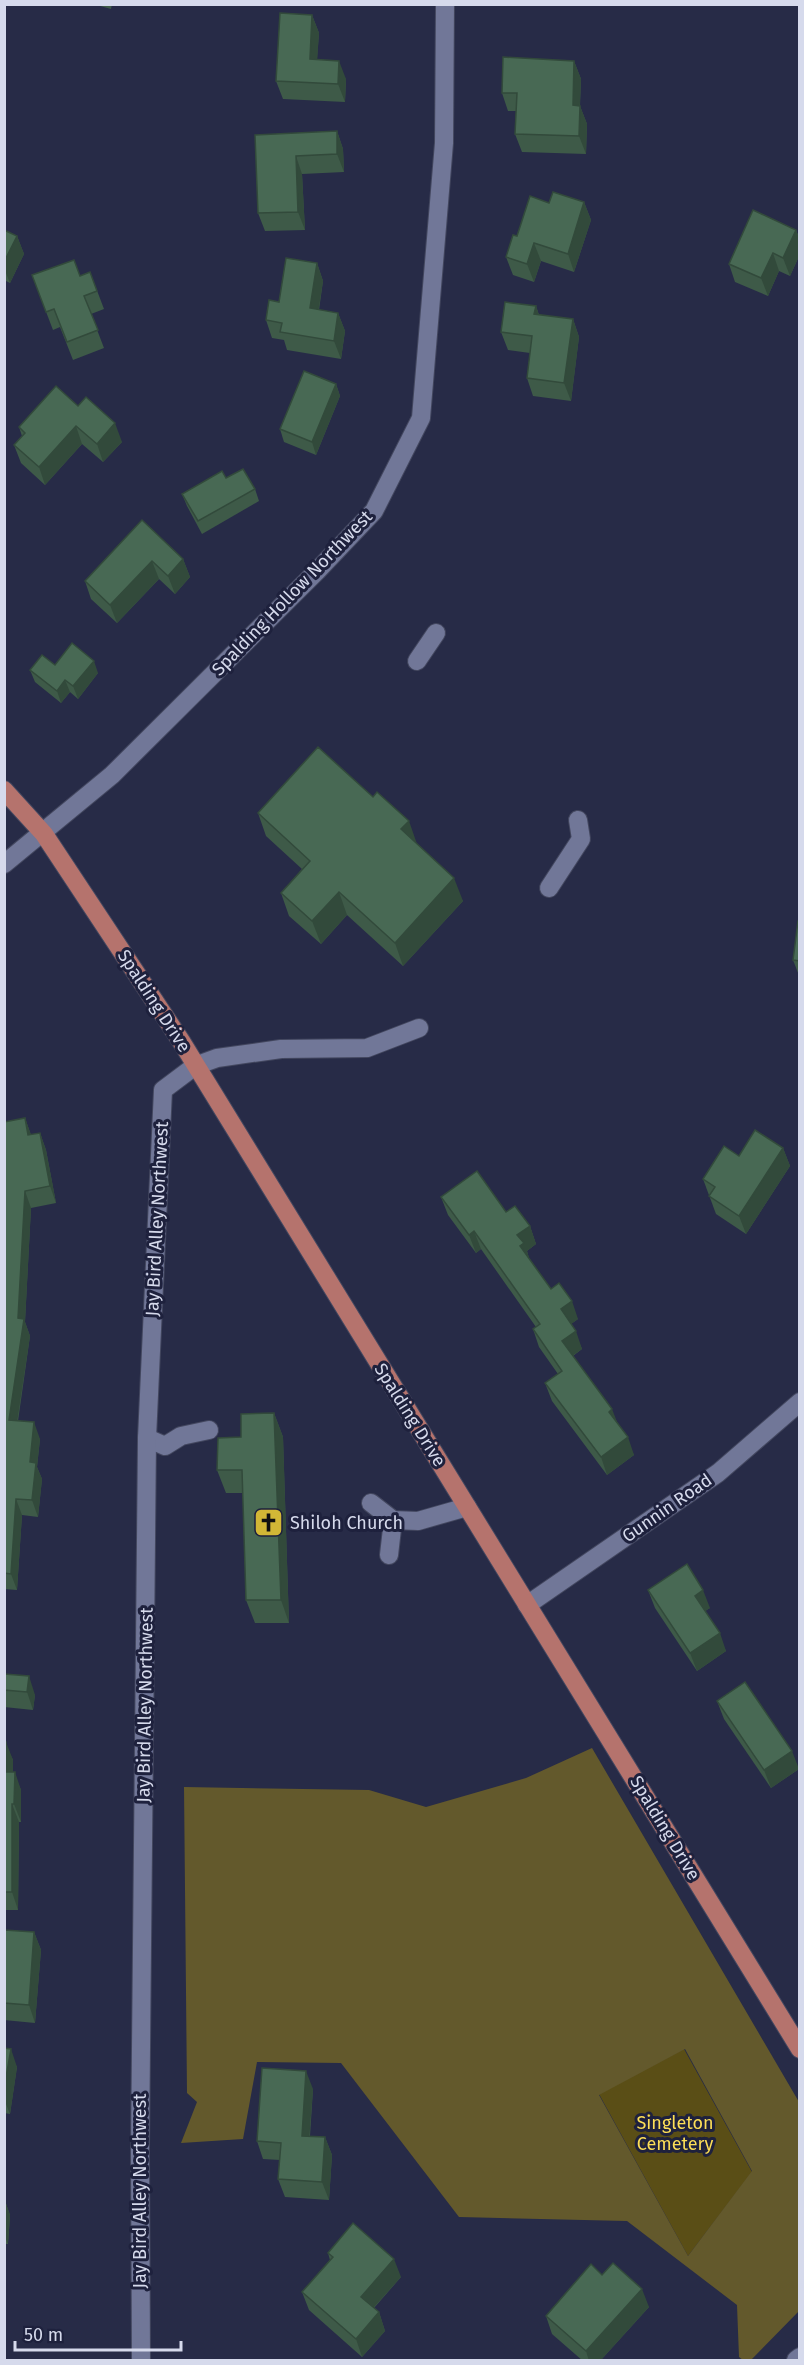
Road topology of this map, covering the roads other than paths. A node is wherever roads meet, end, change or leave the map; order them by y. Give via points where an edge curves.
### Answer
1 (445, 4) edge
2 (436, 633) dead end
3 (417, 661) dead end
4 (4, 790) edge
5 (578, 820) dead end
6 (44, 834) junction
7 (4, 864) edge
8 (549, 888) dead end
9 (419, 1028) dead end
10 (195, 1066) junction
11 (800, 1402) edge
12 (209, 1430) dead end
13 (147, 1438) junction
14 (371, 1503) dead end
15 (467, 1507) junction
16 (393, 1520) junction
17 (389, 1556) dead end
18 (527, 1605) junction
19 (800, 2049) edge
20 (800, 2357) edge
21 (141, 2361) edge
22 (796, 2361) edge

1 - 6 street, Spalding Hollow Northwest via 444,143 421,418 374,511 129,758
2 - 3 street
4 - 6 main road, Spalding Drive
5 - 8 street via 581,840
6 - 7 street, Spalding Hollow Northwest
6 - 10 main road, Spalding Drive
9 - 10 street via 367,1048 280,1049 216,1058
10 - 13 street, Jay Bird Alley Northwest via 163,1090
10 - 15 main road, Spalding Drive
11 - 18 street, Gunnin Road via 718,1473
12 - 13 street via 181,1436 165,1446
13 - 21 street, Jay Bird Alley Northwest
14 - 16 street
15 - 16 street via 418,1521
15 - 18 main road, Spalding Drive
16 - 17 street
18 - 19 main road, Spalding Drive
20 - 22 street

